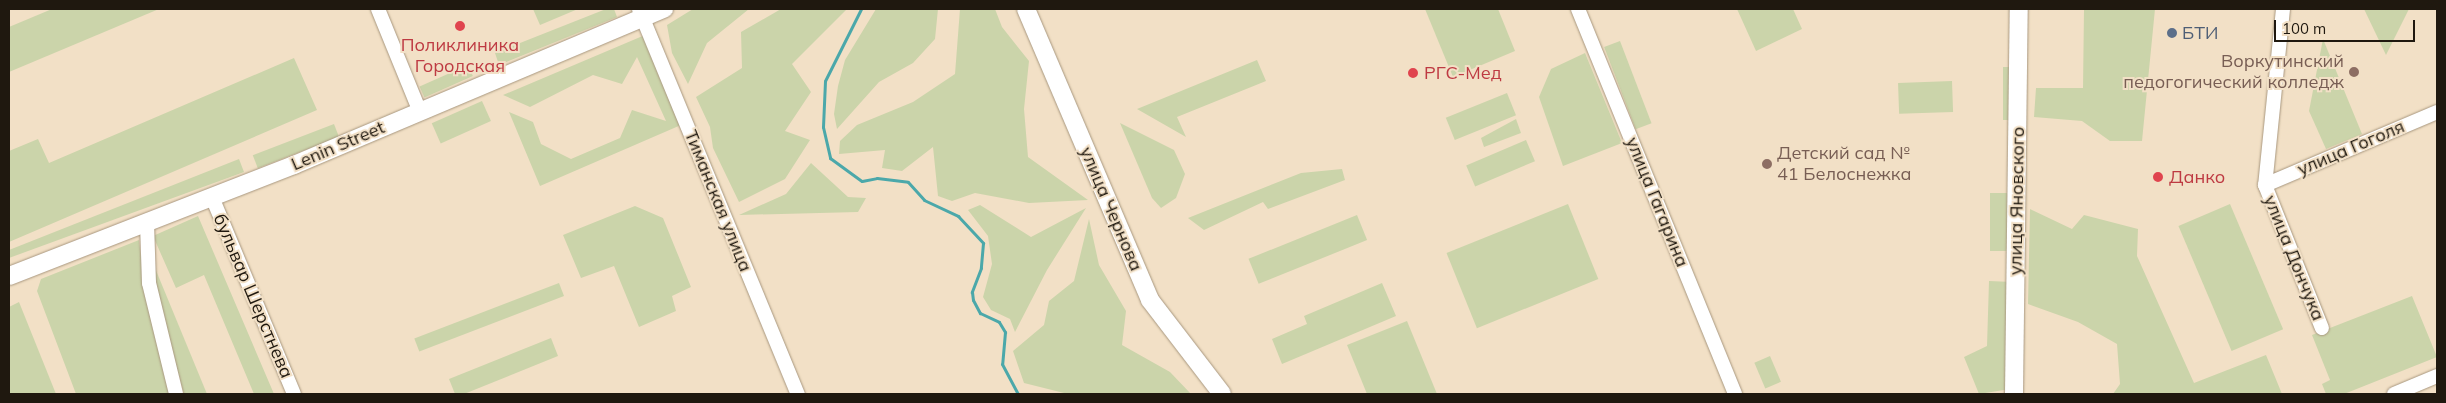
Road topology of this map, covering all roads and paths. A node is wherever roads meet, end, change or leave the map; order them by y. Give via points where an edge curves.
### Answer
1 (378, 9) edge
2 (664, 9) edge
3 (1026, 9) edge
4 (1578, 9) edge
5 (2019, 9) edge
6 (2283, 9) edge
7 (641, 13) edge
8 (420, 112) junction
9 (2437, 112) edge
10 (2265, 185) junction
11 (212, 197) junction
12 (147, 222) junction
13 (9, 276) edge
14 (2322, 328) dead end
15 (2437, 376) edge
16 (176, 394) edge
17 (294, 394) edge
18 (798, 394) edge
19 (1222, 394) edge
20 (1735, 394) edge
21 (2014, 394) edge
22 (2394, 394) edge

1 - 8 street
2 - 7 main road, Lenin Street
3 - 19 main road, улица Чернова via 1150,300
4 - 20 street, улица Гагарина
5 - 21 main road, улица Яновского
6 - 10 street, улица Дончука
7 - 8 main road, Lenin Street
7 - 18 street, Тиманская улица
8 - 11 main road, Lenin Street
9 - 10 street, улица Гоголя
10 - 14 street, улица Дончука
11 - 12 main road, Lenin Street
11 - 17 street, бульвар Шерстнева
12 - 13 main road, Lenin Street
12 - 16 street via 148,283
15 - 22 street

